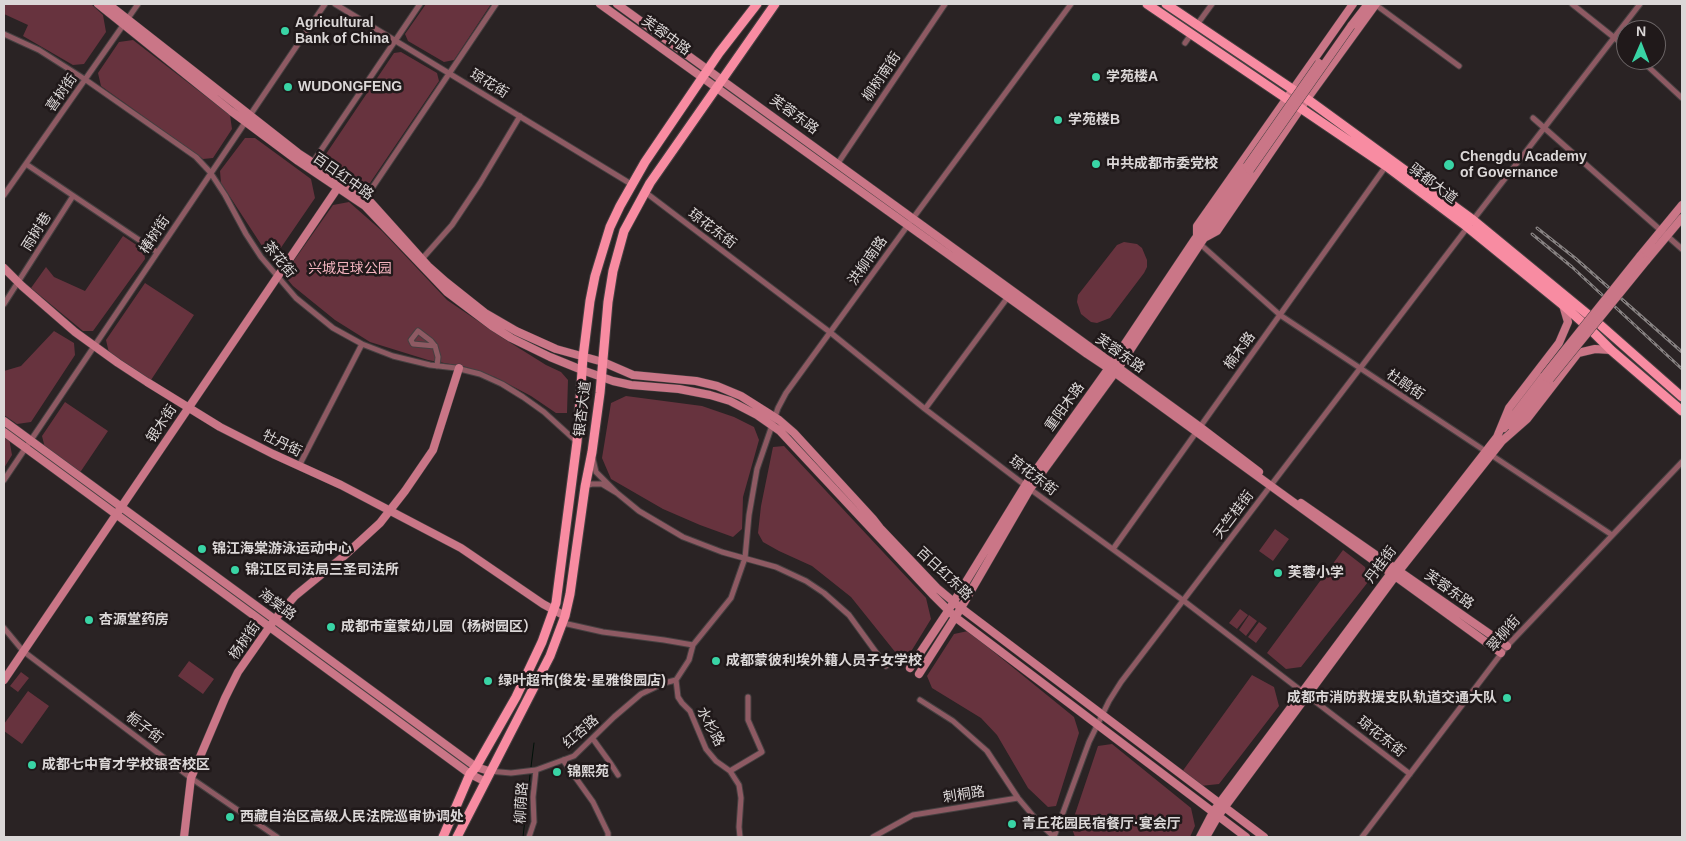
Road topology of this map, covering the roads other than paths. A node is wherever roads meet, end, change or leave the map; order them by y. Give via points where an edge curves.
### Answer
1 (98, 4) edge
2 (108, 4) edge
3 (138, 4) edge
4 (325, 4) edge
5 (336, 4) edge
6 (420, 4) edge
7 (496, 4) edge
8 (600, 4) edge
9 (617, 4) edge
10 (757, 4) edge
11 (775, 4) edge
12 (945, 4) edge
13 (1070, 4) edge
14 (1147, 4) edge
15 (1166, 4) edge
16 (1212, 4) edge
17 (1353, 4) edge
18 (1362, 4) edge
19 (1373, 4) edge
20 (1572, 4) edge
21 (1640, 4) edge
22 (125, 22) junction
23 (1349, 24) junction
24 (1197, 25) junction
25 (4, 34) edge
26 (1191, 34) junction
27 (1615, 37) junction
28 (396, 40) junction
29 (1185, 43) dead end
30 (1459, 66) dead end
31 (708, 68) junction
32 (1652, 70) edge
33 (450, 73) junction
34 (701, 77) junction
35 (722, 79) junction
36 (86, 80) junction
37 (716, 88) junction
38 (1292, 89) junction
39 (1682, 98) edge
40 (1286, 99) junction
41 (1307, 99) junction
42 (1300, 109) junction
43 (520, 116) junction
44 (247, 118) junction
45 (1533, 118) dead end
46 (1546, 128) junction
47 (313, 162) junction
48 (838, 163) junction
49 (26, 164) junction
50 (1386, 166) junction
51 (210, 172) junction
52 (340, 184) junction
53 (632, 184) junction
54 (645, 192) junction
55 (4, 195) edge
56 (73, 196) junction
57 (366, 197) junction
58 (1682, 205) edge
59 (1682, 218) edge
60 (1473, 220) junction
61 (910, 222) junction
62 (1467, 228) junction
63 (1664, 233) junction
64 (1198, 240) junction
65 (1682, 249) edge
66 (157, 252) junction
67 (422, 259) junction
68 (4, 268) edge
69 (277, 276) junction
70 (18, 283) junction
71 (1008, 297) junction
72 (4, 304) edge
73 (1563, 305) junction
74 (1280, 315) junction
75 (831, 333) junction
76 (428, 338) junction
77 (362, 344) junction
78 (426, 345) junction
79 (94, 346) junction
80 (435, 346) junction
81 (1611, 350) junction
82 (583, 357) junction
83 (602, 362) junction
84 (437, 366) junction
85 (459, 368) junction
86 (1113, 368) junction
87 (1359, 368) junction
88 (582, 370) junction
89 (601, 377) junction
90 (1682, 397) edge
91 (189, 407) junction
92 (926, 409) junction
93 (1682, 411) edge
94 (774, 416) junction
95 (4, 421) edge
96 (771, 425) junction
97 (1198, 429) junction
98 (4, 432) edge
99 (1499, 439) junction
100 (30, 440) junction
101 (577, 442) junction
102 (25, 447) junction
103 (592, 452) junction
104 (1488, 454) junction
105 (1682, 462) edge
106 (299, 466) junction
107 (4, 480) edge
108 (1271, 485) junction
109 (1028, 486) junction
110 (585, 487) junction
111 (618, 493) junction
112 (121, 506) junction
113 (390, 510) junction
114 (116, 514) junction
115 (1612, 535) junction
116 (1112, 549) junction
117 (745, 558) junction
118 (1395, 572) junction
119 (1183, 600) junction
120 (954, 602) junction
121 (961, 608) junction
122 (553, 610) junction
123 (948, 610) junction
124 (955, 617) junction
125 (275, 619) junction
126 (564, 620) junction
127 (270, 627) junction
128 (4, 628) edge
129 (693, 645) junction
130 (1506, 646) junction
131 (24, 651) junction
132 (1501, 653) junction
133 (886, 666) dead end
134 (910, 668) dead end
135 (919, 674) dead end
136 (4, 680) edge
137 (676, 680) junction
138 (1305, 693) junction
139 (748, 696) dead end
140 (920, 700) dead end
141 (1102, 715) junction
142 (1097, 725) junction
143 (592, 739) junction
144 (563, 760) junction
145 (536, 770) junction
146 (473, 771) junction
147 (489, 771) junction
148 (730, 771) junction
149 (1410, 774) junction
150 (618, 775) dead end
151 (192, 778) junction
152 (484, 782) junction
153 (1018, 798) junction
154 (1222, 806) junction
155 (1216, 814) junction
156 (609, 836) edge
157 (184, 837) edge
158 (277, 837) edge
159 (443, 837) edge
160 (457, 837) edge
161 (529, 837) edge
162 (740, 837) edge
163 (873, 837) edge
164 (1054, 837) edge
165 (1200, 837) edge
166 (1206, 837) edge
167 (1246, 837) edge
168 (1264, 837) edge
169 (1362, 837) edge

1 - 22 street, 百日红中路
2 - 22 street, 百日红中路
3 - 22 street, 喜树街
4 - 44 street, 椿树街
5 - 28 street, 琼花街
6 - 28 street
7 - 33 street
8 - 34 street, 芙蓉中路
9 - 31 street, 芙蓉中路
10 - 31 main road, 银杏大道
11 - 35 main road, 银杏大道
12 - 48 street, 柳树南街
13 - 61 street, 洪柳南路
14 - 26 main road, 驿都大道
15 - 24 main road, 驿都大道
16 - 24 street
17 - 38 street
18 - 23 street
19 - 23 street
19 - 30 street
19 - 41 street
20 - 27 street
21 - 27 street
22 - 36 street, 喜树街
22 - 44 street, 百日红中路
23 - 64 street, 重阳木路, bridge
24 - 26 street
24 - 38 main road, 驿都大道
25 - 36 street, 茶花街 via 39,50
26 - 29 street
26 - 40 main road, 驿都大道
27 - 46 street
28 - 33 street, 琼花街
28 - 47 street
31 - 34 main road, 银杏大道
31 - 35 street, 芙蓉中路
32 - 39 street
33 - 43 street, 琼花街
33 - 57 street
34 - 37 street, 芙蓉中路
34 - 53 main road, 银杏大道
35 - 37 main road, 银杏大道
35 - 48 street, 芙蓉东路
36 - 49 street, 喜树街
36 - 51 street, 茶花街 via 196,157
37 - 54 main road, 银杏大道
37 - 61 street, 芙蓉东路
38 - 40 street
38 - 41 main road, 驿都大道
40 - 42 main road, 驿都大道
40 - 64 street via 1197,226
41 - 42 street
41 - 60 main road, 驿都大道
42 - 50 main road, 驿都大道
42 - 64 street via 1217,231
43 - 53 street, 琼花街
43 - 67 street via 452,225
44 - 47 street, 百日红中路
44 - 51 street, 椿树街
44 - 52 street, 百日红中路 via 298,161
45 - 46 street
46 - 60 street
46 - 63 street
47 - 52 street, 百日红中路
48 - 61 street, 芙蓉东路
49 - 55 street, 喜树街
49 - 56 street
50 - 62 main road, 驿都大道
50 - 74 street, 楠木路
51 - 66 street, 椿树街
51 - 69 street, 茶花街 via 246,234
52 - 57 street, 百日红中路
52 - 69 street, 银木街
52 - 88 street, 百日红中路 via 430,276 469,310 511,338
53 - 82 main road, 银杏大道 via 602,249 590,301
54 - 75 street, 琼花东街
54 - 83 main road, 银杏大道 via 624,231 613,271
56 - 66 street
56 - 70 street, 雨树巷
57 - 67 street, 百日红中路
58 - 63 street
59 - 63 street
60 - 90 main road, 驿都大道
61 - 71 street, 芙蓉东路
61 - 75 street, 洪柳南路
61 - 86 street, 芙蓉东路
62 - 73 main road, 驿都大道
62 - 87 street, 天竺桂街
63 - 65 street
63 - 99 street, bridge
64 - 74 street, 杜鹃街
64 - 86 street, 重阳木路
66 - 79 street, 椿树街
67 - 82 street, 百日红中路 via 485,312 516,331
68 - 70 street, 牡丹街
69 - 77 street, 茶花街 via 303,304
69 - 91 street, 银木街
70 - 72 street, 雨树巷
70 - 79 street, 牡丹街
71 - 86 street, 芙蓉东路
71 - 92 street
73 - 81 main road, 驿都大道
73 - 99 street, 丹桂街 via 1568,322 1559,342 1509,408
74 - 87 street, 杜鹃街
74 - 97 street, 楠木路
75 - 92 street, 琼花东街
75 - 94 street, 洪柳南路 via 786,393
76 - 78 street
76 - 78 street via 418,331 411,340 413,344
76 - 80 street
77 - 84 street, 茶花街 via 393,356
77 - 106 street
78 - 80 street
79 - 91 street, 牡丹街
79 - 100 street, 椿树街
80 - 84 street
81 - 93 main road, 驿都大道
81 - 99 street, 丹桂街 via 1578,353 1527,419
82 - 83 street, 百日红中路
82 - 88 main road, 银杏大道
83 - 89 main road, 银杏大道
83 - 94 street, 百日红东路 via 633,374 717,386
84 - 85 street, 茶花街
85 - 101 street, 茶花街 via 480,374 524,397
85 - 113 street, 杨树街 via 433,450
86 - 97 street, 芙蓉东路
86 - 109 street, 重阳木路
87 - 104 street, 杜鹃街
87 - 108 street, 天竺桂街
88 - 89 street, 百日红中路
88 - 101 main road, 银杏大道
89 - 96 street, 百日红东路 via 631,385 710,395 757,415
89 - 103 main road, 银杏大道
91 - 106 street, 牡丹街 via 220,427
91 - 112 street, 银木街
92 - 109 street, 琼花东街
94 - 96 street, 洪柳南路
94 - 120 street, 百日红东路 via 794,433 880,528
95 - 100 street, 海棠路
96 - 117 street, 洪柳南路 via 756,469
96 - 123 street, 百日红东路 via 794,445
97 - 108 street, 芙蓉东路
97 - 116 street, 楠木路
98 - 102 street, 海棠路
99 - 104 street, 丹桂街
100 - 102 street, 椿树街
100 - 112 street, 海棠路
101 - 122 main road, 银杏大道
102 - 107 street, 椿树街
102 - 114 street, 海棠路
103 - 110 main road, 银杏大道
103 - 111 street via 596,472
104 - 115 street, 杜鹃街
104 - 118 street, 丹桂街
105 - 115 street, 翠柳街
106 - 113 street, 牡丹街
108 - 118 street, 芙蓉东路
108 - 119 street, 天竺桂街
109 - 116 street, 琼花东街
109 - 120 street, 重阳木路
109 - 121 street, 重阳木路
110 - 111 street via 602,484
110 - 126 main road, 银杏大道
111 - 117 street via 639,511 683,537
112 - 114 street, 银木街
112 - 125 street, 海棠路
113 - 122 street, 牡丹街 via 461,548
113 - 125 street, 杨树街 via 344,556 294,596
114 - 127 street, 海棠路
114 - 131 street, 银木街
115 - 130 street, 翠柳街
116 - 119 street, 琼花东街
117 - 129 street, 洪柳南路 via 730,598
117 - 133 street via 790,572 824,593 849,615
118 - 130 street, 芙蓉东路
118 - 132 street, 芙蓉东路
118 - 138 street, 丹桂街
119 - 138 street, 琼花东街
119 - 141 street, 天竺桂街 via 1121,682
120 - 121 street, 百日红东路
120 - 123 street, 重阳木路
121 - 124 street, 重阳木路
121 - 141 street, 百日红东路
122 - 126 street, 牡丹街
122 - 146 main road, 银杏大道 via 516,697
123 - 124 street, 百日红东路
123 - 134 street, 重阳木路
124 - 135 street, 重阳木路
124 - 142 street, 百日红东路
125 - 127 street, 杨树街
125 - 146 street, 海棠路
126 - 129 street via 603,632
126 - 147 main road, 银杏大道 via 550,656
127 - 146 street, 海棠路
127 - 151 street, 杨树街 via 238,672
128 - 131 street, 栀子街
129 - 137 street, 洪柳南路 via 689,660
130 - 132 street, 翠柳街
131 - 136 street, 银木街
131 - 151 street, 栀子街
132 - 149 street, 翠柳街
137 - 143 street, 红杏路 via 664,682 641,694
137 - 148 street, 水杉路 via 678,696 690,712 706,748
138 - 149 street, 琼花东街
138 - 154 street, 丹桂街
139 - 148 street via 748,720 762,752
140 - 153 street via 953,721 987,751
141 - 142 street, 天竺桂街
141 - 154 street, 百日红东路
142 - 155 street, 百日红东路
142 - 164 street, 天竺桂街
143 - 144 street, 红杏路 via 574,756
143 - 150 street
144 - 145 street, 红杏路
144 - 156 street via 593,802
145 - 147 street, 红杏路
145 - 161 street, 柳荫路 via 532,797 534,822
146 - 147 street, 海棠路
146 - 152 street, 海棠路
146 - 159 main road, 银杏大道
147 - 152 main road, 银杏大道
148 - 162 street, 水杉路 via 739,785 741,798
149 - 169 street, 翠柳街
151 - 157 street, 杨树街
151 - 158 street, 栀子街
152 - 160 main road, 银杏大道
153 - 163 street, 刺桐路 via 913,815
153 - 164 street
154 - 155 street, 丹桂街
154 - 168 street, 百日红东路
155 - 165 street, 丹桂街
155 - 166 street, 丹桂街
155 - 167 street, 百日红东路

